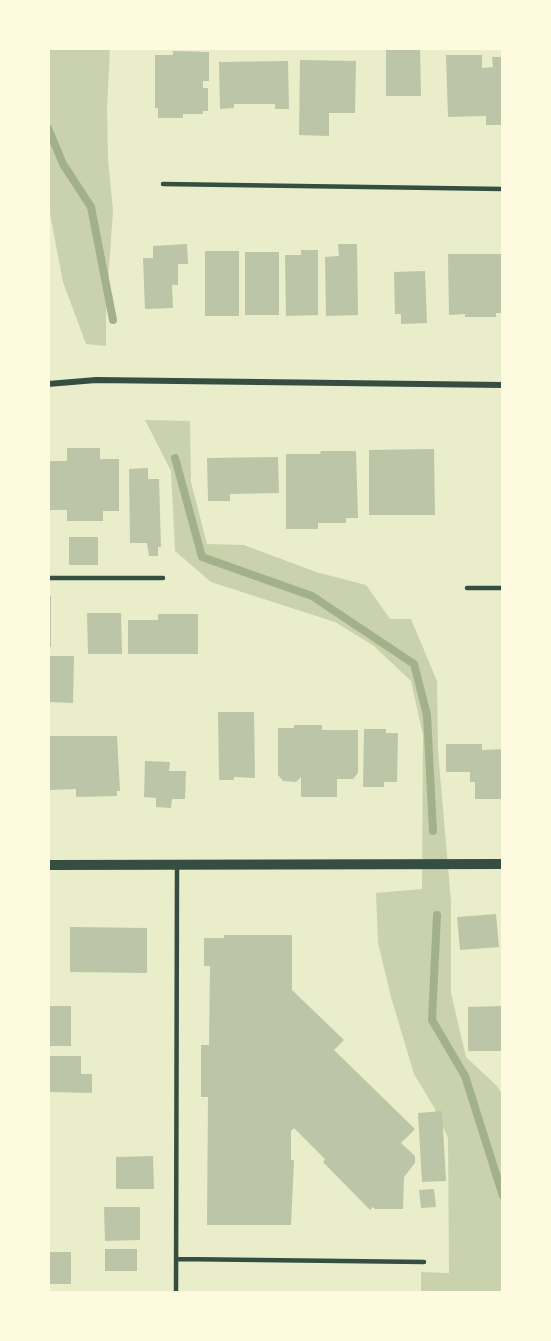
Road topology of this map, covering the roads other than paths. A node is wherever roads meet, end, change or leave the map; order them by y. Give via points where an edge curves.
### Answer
1 (163, 184) dead end
2 (503, 189) edge
3 (48, 384) edge
4 (503, 385) edge
5 (48, 578) edge
6 (163, 578) dead end
7 (467, 588) dead end
8 (503, 588) edge
9 (503, 864) edge
10 (48, 865) edge
11 (177, 865) junction
12 (176, 1259) junction
13 (424, 1262) dead end
14 (176, 1293) edge

1 - 2 lane
3 - 4 street via 108,380
5 - 6 lane
7 - 8 lane
9 - 11 street
10 - 11 street
11 - 12 lane
12 - 13 lane
12 - 14 lane

